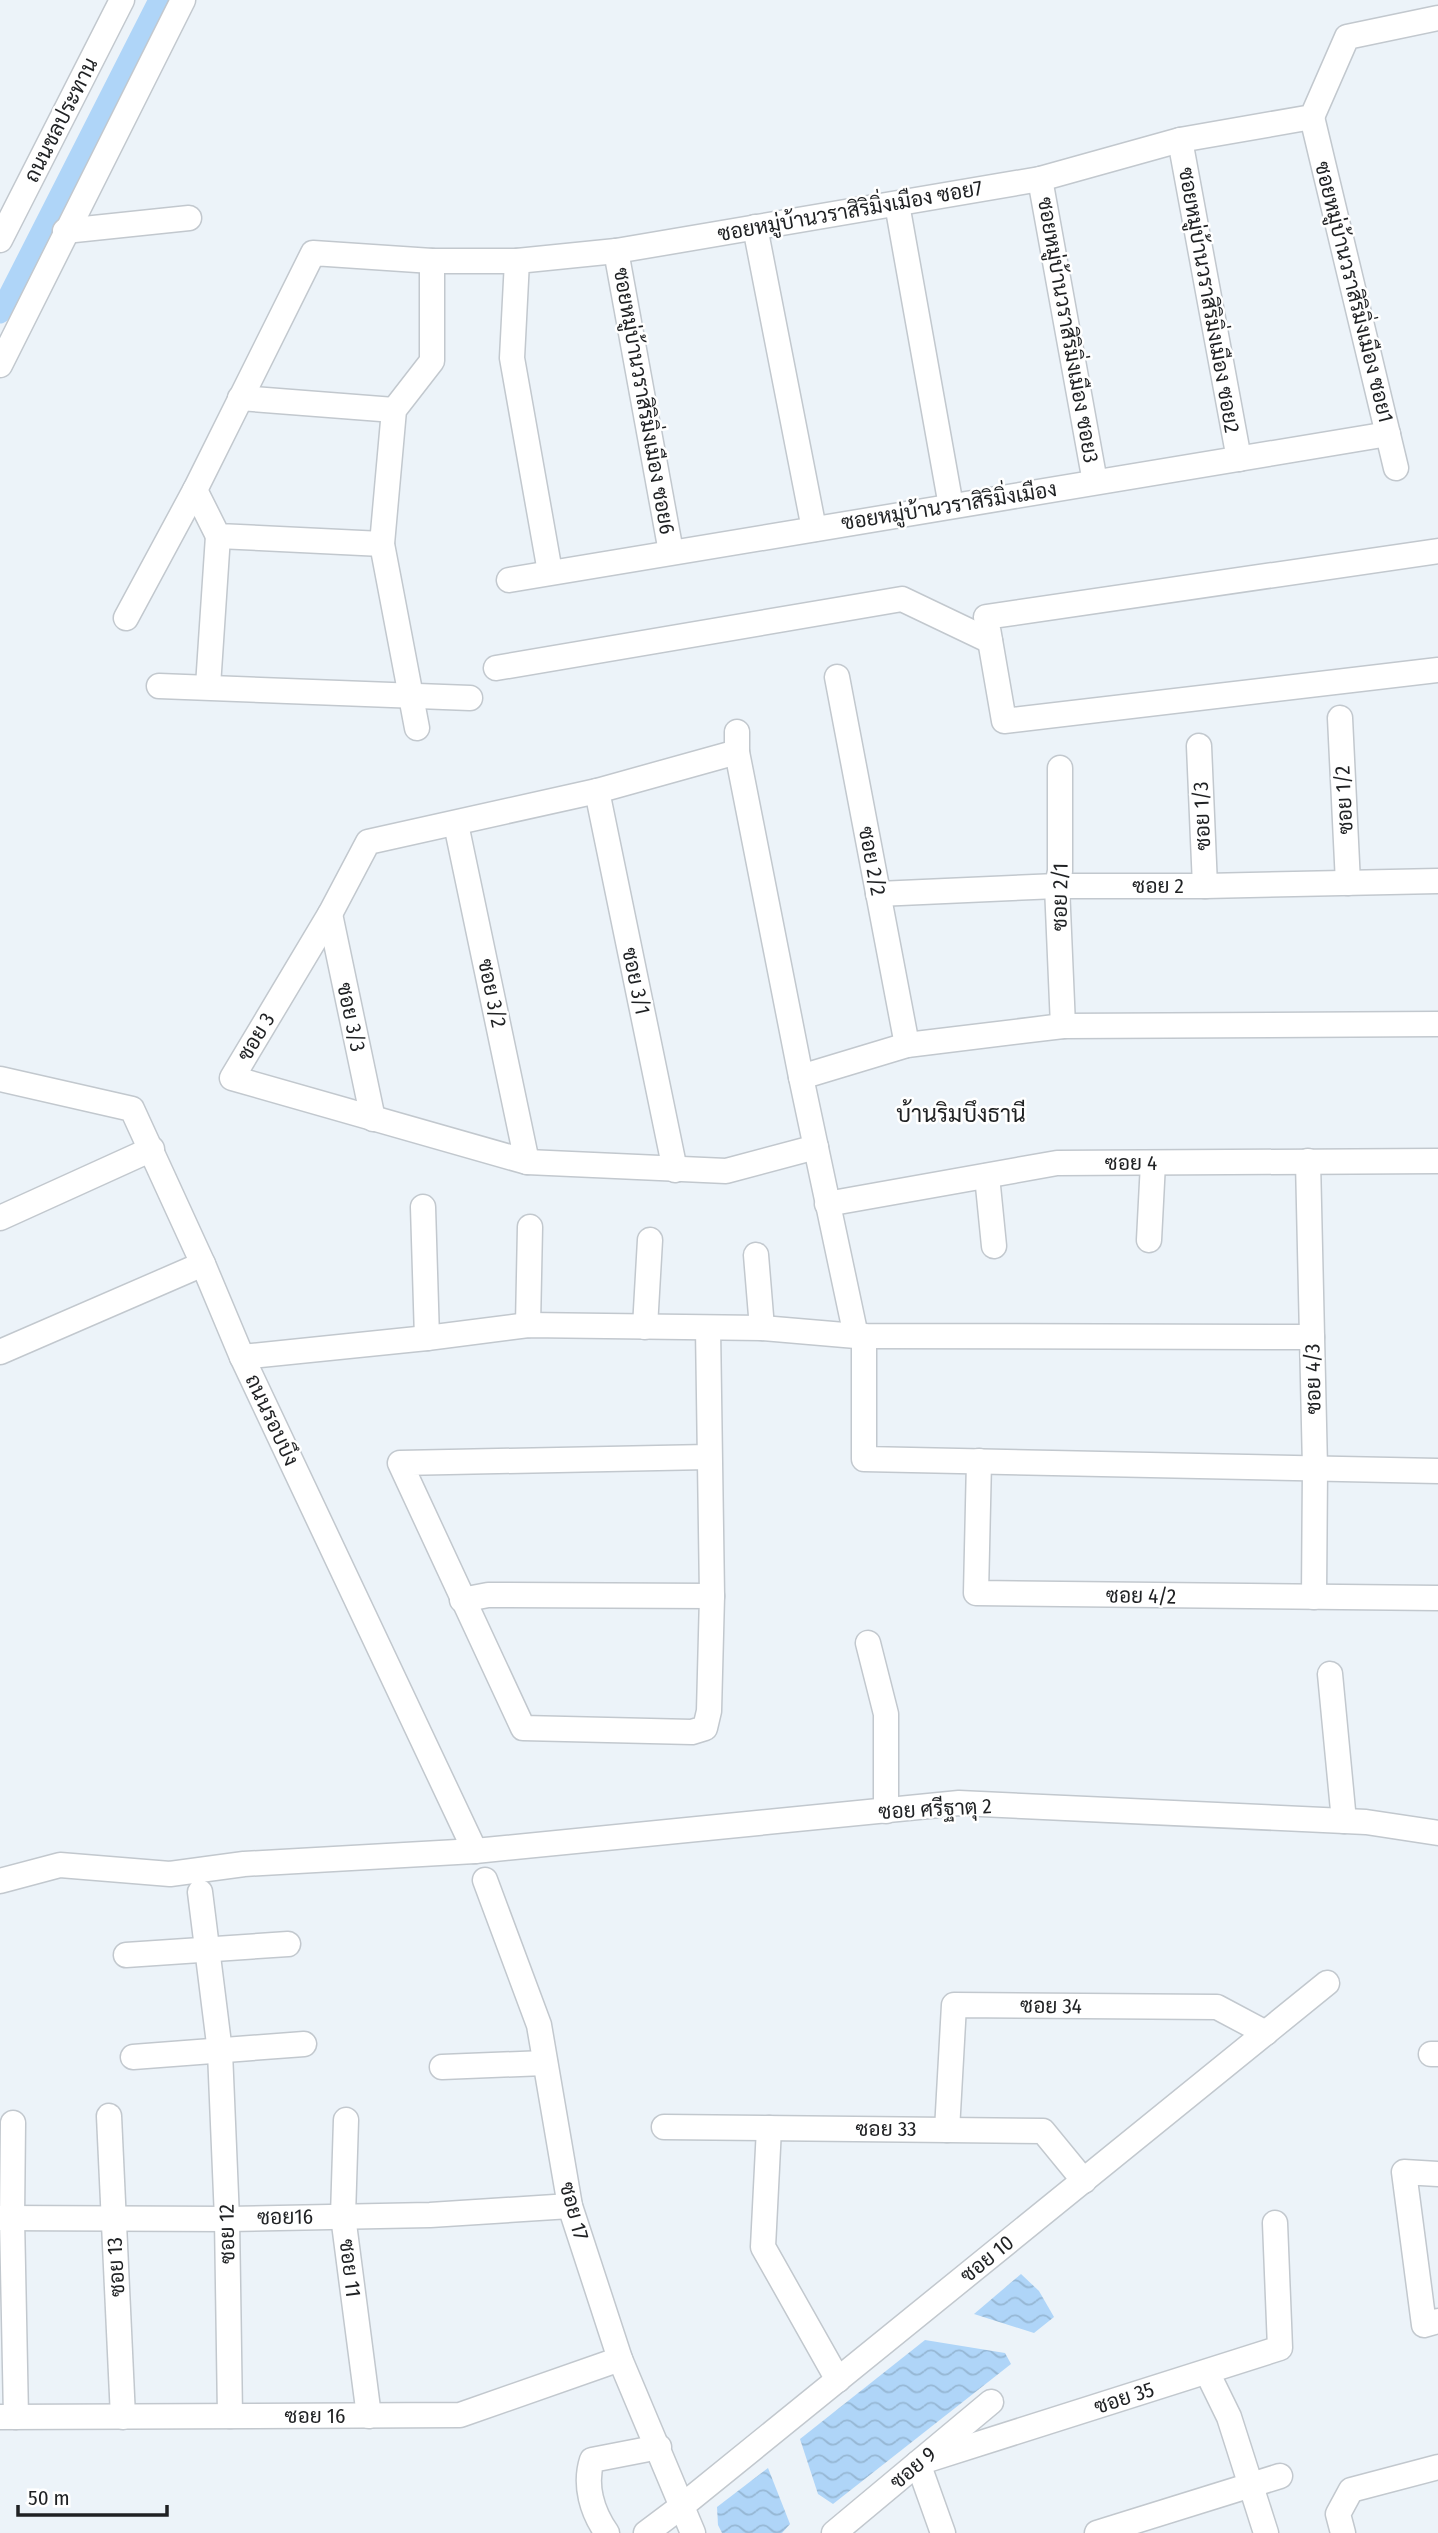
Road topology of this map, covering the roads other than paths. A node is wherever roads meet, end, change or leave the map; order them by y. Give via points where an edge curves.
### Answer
1 (122, 0) edge
2 (183, 0) edge
3 (1438, 18) edge
4 (1312, 117) junction
5 (1180, 141) junction
6 (1040, 179) junction
7 (897, 204) junction
8 (189, 218) dead end
9 (755, 227) junction
10 (65, 231) junction
11 (0, 240) edge
12 (616, 251) junction
13 (432, 261) junction
14 (517, 261) junction
15 (0, 365) edge
16 (240, 398) junction
17 (394, 410) junction
18 (1388, 433) junction
19 (1238, 459) junction
20 (1396, 468) dead end
21 (1096, 482) junction
22 (195, 490) junction
23 (951, 506) junction
24 (814, 529) junction
25 (218, 536) junction
26 (382, 544) junction
27 (1438, 551) edge
28 (671, 552) junction
29 (550, 572) junction
30 (509, 580) dead end
31 (125, 618) dead end
32 (990, 641) junction
33 (496, 668) dead end
34 (1438, 670) edge
35 (837, 677) dead end
36 (159, 686) dead end
37 (208, 687) junction
38 (411, 694) junction
39 (470, 698) dead end
40 (1340, 718) dead end
41 (417, 728) dead end
42 (1199, 746) dead end
43 (1060, 768) dead end
44 (597, 792) junction
45 (456, 824) junction
46 (1438, 881) edge
47 (1348, 883) junction
48 (1057, 886) junction
49 (1205, 886) junction
50 (878, 894) junction
51 (330, 914) junction
52 (1438, 1024) edge
53 (1063, 1026) junction
54 (907, 1045) junction
55 (801, 1077) junction
56 (0, 1079) edge
57 (373, 1119) junction
58 (816, 1147) junction
59 (152, 1149) junction
60 (1308, 1161) junction
61 (1438, 1161) edge
62 (527, 1162) junction
63 (1153, 1163) junction
64 (675, 1170) junction
65 (987, 1176) junction
66 (827, 1204) junction
67 (423, 1207) dead end
68 (0, 1218) edge
69 (530, 1227) dead end
70 (650, 1240) dead end
71 (1149, 1240) dead end
72 (993, 1246) dead end
73 (756, 1255) dead end
74 (203, 1264) junction
75 (528, 1325) junction
76 (645, 1327) junction
77 (708, 1328) junction
78 (762, 1328) junction
79 (860, 1336) junction
80 (1312, 1337) junction
81 (427, 1339) junction
82 (0, 1352) edge
83 (242, 1357) junction
84 (708, 1457) junction
85 (979, 1461) junction
86 (1315, 1468) junction
87 (1438, 1471) edge
88 (712, 1596) junction
89 (1314, 1597) junction
90 (1438, 1598) edge
91 (462, 1600) junction
92 (868, 1643) dead end
93 (1330, 1674) dead end
94 (886, 1811) junction
95 (1344, 1821) junction
96 (1438, 1833) edge
97 (475, 1851) junction
98 (485, 1880) dead end
99 (0, 1881) edge
100 (200, 1892) dead end
101 (288, 1944) dead end
102 (208, 1950) junction
103 (126, 1955) dead end
104 (1327, 1983) dead end
105 (1266, 2033) junction
106 (304, 2044) dead end
107 (220, 2052) junction
108 (133, 2057) dead end
109 (545, 2063) junction
110 (442, 2067) dead end
111 (109, 2116) dead end
112 (346, 2120) dead end
113 (13, 2123) dead end
114 (664, 2127) dead end
115 (769, 2128) junction
116 (947, 2130) junction
117 (1438, 2174) edge
118 (1084, 2181) junction
119 (570, 2206) junction
120 (343, 2216) junction
121 (114, 2217) junction
122 (6, 2218) edge
123 (227, 2218) junction
124 (1275, 2223) dead end
125 (1438, 2321) edge
126 (620, 2359) junction
127 (1206, 2372) junction
128 (838, 2380) junction
129 (992, 2402) dead end
130 (230, 2416) junction
131 (369, 2416) junction
132 (8, 2417) edge
133 (123, 2417) junction
134 (659, 2447) junction
135 (918, 2463) junction
136 (1438, 2467) edge
137 (1280, 2476) dead end
138 (1252, 2484) junction
139 (682, 2506) junction
140 (1133, 2528) edge
141 (607, 2533) edge
142 (646, 2533) edge
143 (693, 2533) edge
144 (834, 2533) edge
145 (943, 2533) edge
146 (1097, 2533) edge
147 (1266, 2533) edge
148 (1343, 2533) edge

1 - 11 street, ถนนชลประทาน
2 - 10 street
3 - 4 street via 1347,37
4 - 5 street, ซอยหมู่บ้านวราสิริมิ่งเมือง ซอย7
4 - 18 street, ซอยหมู่บ้านวราสิริมิ่งเมือง ซอย1
5 - 6 street, ซอยหมู่บ้านวราสิริมิ่งเมือง ซอย7
5 - 19 street, ซอยหมู่บ้านวราสิริมิ่งเมือง ซอย2
6 - 7 street, ซอยหมู่บ้านวราสิริมิ่งเมือง ซอย7
6 - 21 street, ซอยหมู่บ้านวราสิริมิ่งเมือง ซอย3
7 - 9 street, ซอยหมู่บ้านวราสิริมิ่งเมือง ซอย7
7 - 23 street
8 - 10 street
9 - 12 street, ซอยหมู่บ้านวราสิริมิ่งเมือง ซอย7
9 - 24 street
10 - 15 street
12 - 14 street, ซอยหมู่บ้านวราสิริมิ่งเมือง ซอย7
12 - 28 street, ซอยหมู่บ้านวราสิริมิ่งเมือง ซอย6
13 - 14 street
13 - 16 street via 313,253
13 - 17 street via 432,361
14 - 29 street via 512,358
16 - 17 street
16 - 22 street
17 - 26 street
18 - 19 street, ซอยหมู่บ้านวราสิริมิ่งเมือง
18 - 20 street, ซอยหมู่บ้านวราสิริมิ่งเมือง ซอย1
19 - 21 street, ซอยหมู่บ้านวราสิริมิ่งเมือง
21 - 23 street, ซอยหมู่บ้านวราสิริมิ่งเมือง
22 - 25 street
22 - 31 street
23 - 24 street, ซอยหมู่บ้านวราสิริมิ่งเมือง
24 - 28 street, ซอยหมู่บ้านวราสิริมิ่งเมือง
25 - 26 street
25 - 37 street
26 - 38 street
27 - 32 street via 986,617
28 - 29 street, ซอยหมู่บ้านวราสิริมิ่งเมือง
29 - 30 street, ซอยหมู่บ้านวราสิริมิ่งเมือง
32 - 33 street via 902,599
32 - 34 street via 1004,721
35 - 50 street, ซอย 2/2
36 - 37 street
37 - 38 street
38 - 39 street
38 - 41 street
40 - 47 street, ซอย 1/2
42 - 49 street, ซอย 1/3
43 - 48 street, ซอย 2/1
44 - 45 street, ซอย 3
44 - 55 street, ซอย 3 via 737,742
44 - 64 street, ซอย 3/1
45 - 51 street, ซอย 3 via 368,842
45 - 62 street, ซอย 3/2
46 - 47 street, ซอย 2
47 - 49 street, ซอย 2
48 - 49 street, ซอย 2
48 - 50 street, ซอย 2
48 - 53 street, ซอย 2/1
50 - 54 street, ซอย 2/2
51 - 57 street, ซอย 3/3
51 - 57 street, ซอย 3 via 232,1078
52 - 53 street
53 - 54 street
54 - 55 street
55 - 58 street
56 - 59 street, ถนนรอบบึง via 132,1109
57 - 62 street, ซอย 3
58 - 64 street, ซอย 3 via 726,1171
58 - 66 street
59 - 68 street
59 - 74 street, ถนนรอบบึง
60 - 61 street, ซอย 4
60 - 63 street, ซอย 4
60 - 80 street, ซอย 4/3
62 - 64 street, ซอย 3
63 - 65 street, ซอย 4 via 1057,1163
63 - 71 street
65 - 66 street, ซอย 4
65 - 72 street
66 - 79 street
67 - 81 street
69 - 75 street
70 - 76 street
73 - 78 street
74 - 82 street
74 - 83 street, ถนนรอบบึง
75 - 76 street
75 - 81 street
76 - 77 street
77 - 78 street
77 - 84 street
78 - 79 street
79 - 80 street
79 - 85 street via 864,1459
80 - 86 street, ซอย 4/3
81 - 83 street
83 - 97 street, ถนนรอบบึง
84 - 88 street
84 - 91 street via 400,1463
85 - 86 street
85 - 89 street, ซอย 4/2 via 976,1593
86 - 87 street
86 - 89 street, ซอย 4/3
88 - 91 street via 488,1595
88 - 91 street via 709,1711 705,1728 692,1732 523,1728
89 - 90 street, ซอย 4/2
92 - 94 street via 886,1714
93 - 95 street
94 - 95 street, ซอย ศรีฐาตุ 2 via 959,1804
94 - 97 street, ซอย ศรีฐาตุ 2
95 - 96 street, ซอย ศรีฐาตุ 2
97 - 99 street, ซอย ศรีฐาตุ 2 via 244,1864 170,1874 60,1865
98 - 109 street, ซอย 17 via 539,2025
100 - 102 street, ซอย 12
101 - 102 street
102 - 103 street
102 - 107 street, ซอย 12
104 - 105 street, ซอย 10
105 - 116 street, ซอย 34 via 1217,2007 954,2005
105 - 118 street, ซอย 10
106 - 107 street
107 - 108 street
107 - 123 street, ซอย 12
109 - 110 street
109 - 119 street, ซอย 17
111 - 121 street, ซอย 13
112 - 120 street, ซอย 11
113 - 122 street
114 - 115 street, ซอย 33
115 - 116 street, ซอย 33
115 - 128 street via 763,2247
116 - 118 street, ซอย 33 via 1043,2131
117 - 125 street via 1404,2172 1424,2325
118 - 128 street, ซอย 10
119 - 120 street, ซอย16 via 430,2216
119 - 126 street, ซอย 17
120 - 123 street, ซอย16
120 - 131 street, ซอย 11
121 - 122 street, ซอย16
121 - 123 street, ซอย16
121 - 133 street, ซอย 13
122 - 132 street
123 - 130 street, ซอย 12
124 - 127 street, ซอย 35 via 1280,2348
126 - 131 street, ซอย 16 via 460,2415
126 - 134 street, ซอย 17
127 - 135 street, ซอย 35
127 - 138 street via 1229,2417
128 - 139 street, ซอย 10
129 - 135 street, ซอย 9
130 - 131 street, ซอย 16
130 - 133 street, ซอย 16
132 - 133 street, ซอย 16
134 - 139 street, ซอย 17
134 - 141 street via 592,2460 587,2476 595,2517
135 - 144 street, ซอย 9
135 - 145 street
136 - 148 street via 1351,2490 1338,2514
137 - 138 street
138 - 140 street
138 - 147 street
139 - 142 street, ซอย 10
139 - 143 street, ซอย 17
140 - 146 street

